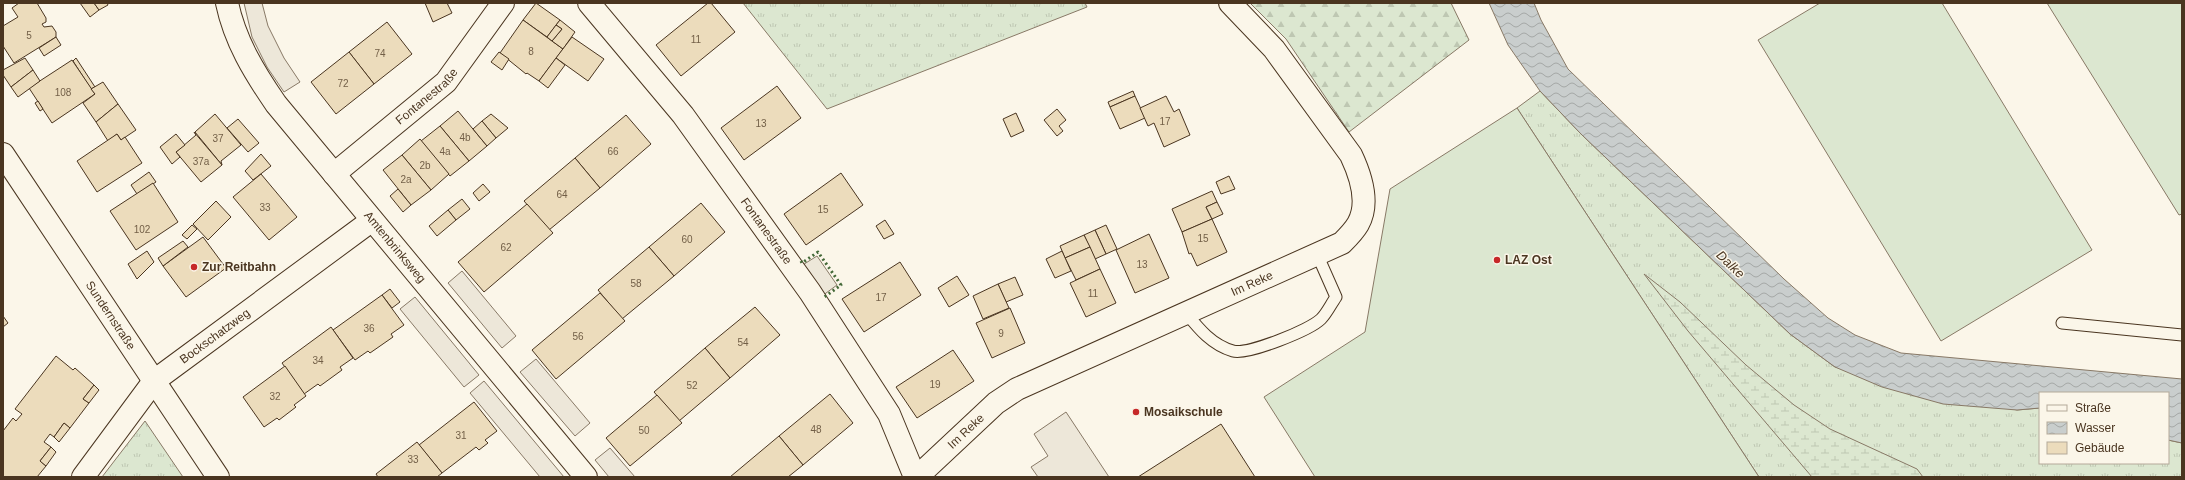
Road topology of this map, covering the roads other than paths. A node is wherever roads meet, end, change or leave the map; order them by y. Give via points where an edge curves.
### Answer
1 (227, 3) edge
2 (503, 3) edge
3 (589, 3) edge
4 (1230, 3) edge
5 (3, 154) edge
6 (334, 174) junction
7 (372, 221) junction
8 (1317, 254) junction
9 (1186, 313) junction
10 (2062, 323) dead end
11 (2182, 335) edge
12 (154, 381) junction
13 (83, 477) edge
14 (218, 477) edge
15 (586, 477) edge
16 (916, 477) edge

1 - 6 street, Amtenbrinksweg via 239,44 256,75 276,104
2 - 6 street, Fontanestraße via 446,82
3 - 16 street, Fontanestraße via 683,115 810,292 889,414
4 - 8 street, Im Reke via 1274,49 1351,155 1360,174 1363,203 1358,224 1342,244
5 - 12 street, Sundernstraße
6 - 7 street, Amtenbrinksweg
7 - 12 street, Bockschatzweg
7 - 15 street, Amtenbrinksweg
8 - 9 street, Im Reke
8 - 9 lane via 1336,297 1320,320 1265,347 1233,351 1203,335
9 - 16 street, Im Reke via 1017,389 996,403
10 - 11 lane
12 - 13 street, Bockschatzweg
12 - 14 street, Sundernstraße

